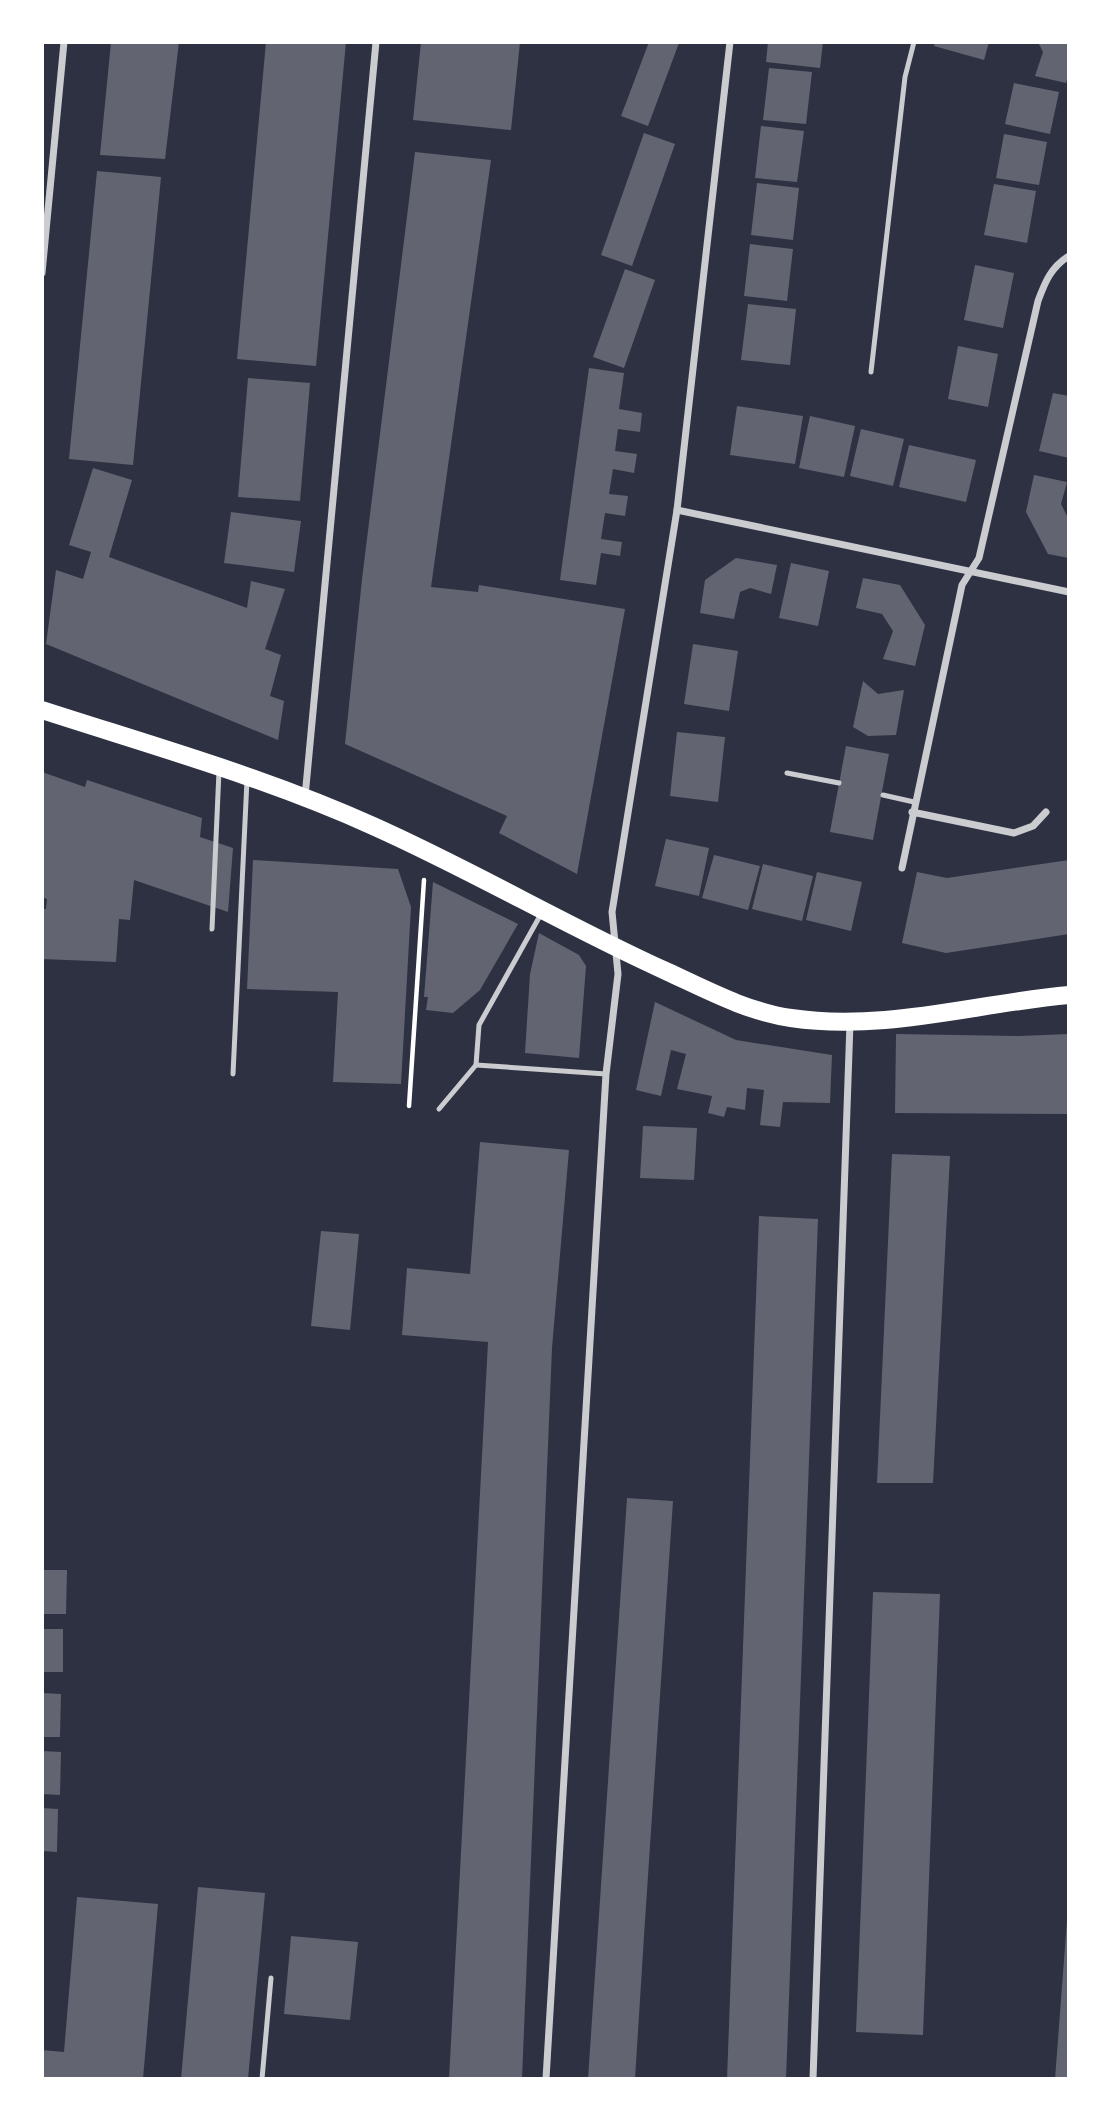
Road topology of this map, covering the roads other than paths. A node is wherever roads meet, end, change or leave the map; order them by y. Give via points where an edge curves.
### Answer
1 (64, 42) edge
2 (376, 42) edge
3 (730, 42) edge
4 (915, 42) edge
5 (1069, 256) edge
6 (42, 273) edge
7 (872, 372) dead end
8 (677, 510) junction
9 (971, 570) junction
10 (1069, 592) edge
11 (42, 710) edge
12 (219, 767) junction
13 (787, 773) dead end
14 (247, 777) junction
15 (839, 783) dead end
16 (883, 795) dead end
17 (305, 798) junction
18 (914, 802) junction
19 (912, 812) junction
20 (1046, 812) dead end
21 (902, 868) dead end
22 (542, 911) junction
23 (212, 929) dead end
24 (614, 947) junction
25 (1069, 995) edge
26 (850, 1022) junction
27 (476, 1065) junction
28 (233, 1074) dead end
29 (606, 1074) junction
30 (439, 1109) dead end
31 (271, 1978) dead end
32 (262, 2079) edge
33 (545, 2079) edge
34 (813, 2079) edge

1 - 6 street
2 - 17 street
3 - 8 street
4 - 7 lane via 905,77
5 - 9 street via 1057,264 1038,301 979,558
8 - 9 street
8 - 24 street via 612,912
9 - 10 street
9 - 18 street via 962,585
11 - 12 main road
12 - 14 main road
12 - 23 lane
13 - 15 lane
14 - 17 main road
14 - 28 lane
16 - 18 lane
17 - 22 main road via 373,825
18 - 19 street
19 - 20 street via 1014,833 1033,826
19 - 21 street
22 - 24 main road
22 - 27 lane via 479,1025
24 - 26 main road via 761,1010 789,1018
24 - 29 street via 618,974
25 - 26 main road
26 - 34 street
27 - 29 lane
27 - 30 lane
29 - 33 street
31 - 32 lane

